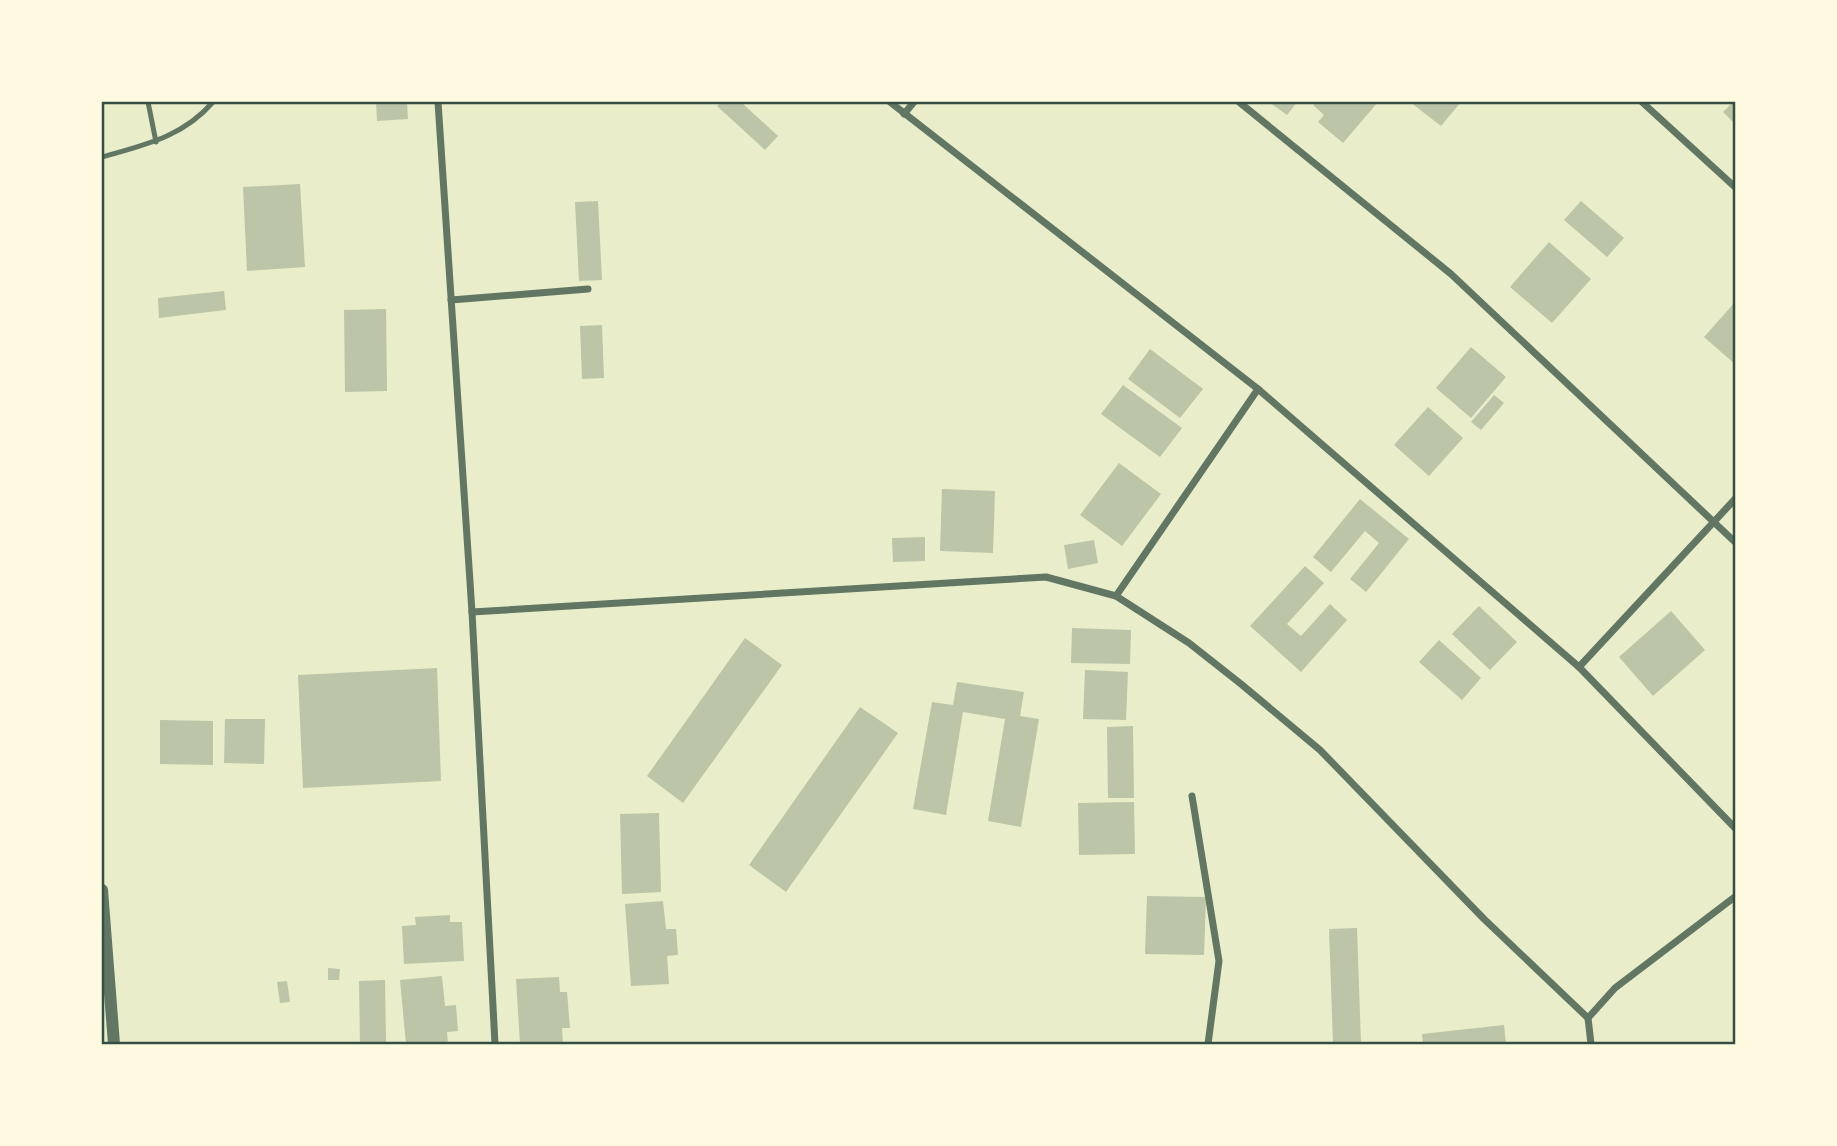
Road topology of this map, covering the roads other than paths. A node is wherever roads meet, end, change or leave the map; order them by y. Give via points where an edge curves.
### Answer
1 (148, 102) edge
2 (213, 102) edge
3 (438, 102) edge
4 (890, 102) edge
5 (914, 102) edge
6 (1239, 102) edge
7 (1642, 102) edge
8 (904, 114) junction
9 (156, 142) junction
10 (102, 157) edge
11 (1735, 188) edge
12 (588, 289) dead end
13 (451, 300) junction
14 (1258, 389) junction
15 (1735, 498) edge
16 (1713, 521) junction
17 (1735, 543) edge
18 (1116, 596) junction
19 (472, 612) junction
20 (1578, 667) junction
21 (1192, 796) dead end
22 (1735, 829) edge
23 (102, 890) edge
24 (1735, 896) edge
25 (1588, 1018) junction
26 (114, 1045) edge
27 (495, 1045) edge
28 (1208, 1045) edge
29 (1591, 1045) edge

1 - 9 lane
2 - 9 lane via 182,130
3 - 13 street
4 - 8 street
5 - 8 street
6 - 16 street via 1451,274
7 - 11 street
8 - 14 street
9 - 10 lane
12 - 13 street
13 - 19 street
14 - 18 street
14 - 20 street
15 - 16 street
16 - 17 street
16 - 20 street
18 - 19 street via 1046,577
18 - 25 street via 1189,643 1320,750 1484,919
19 - 27 street
20 - 22 street
21 - 28 street via 1219,961
23 - 26 street
24 - 25 street via 1615,988
25 - 29 street

